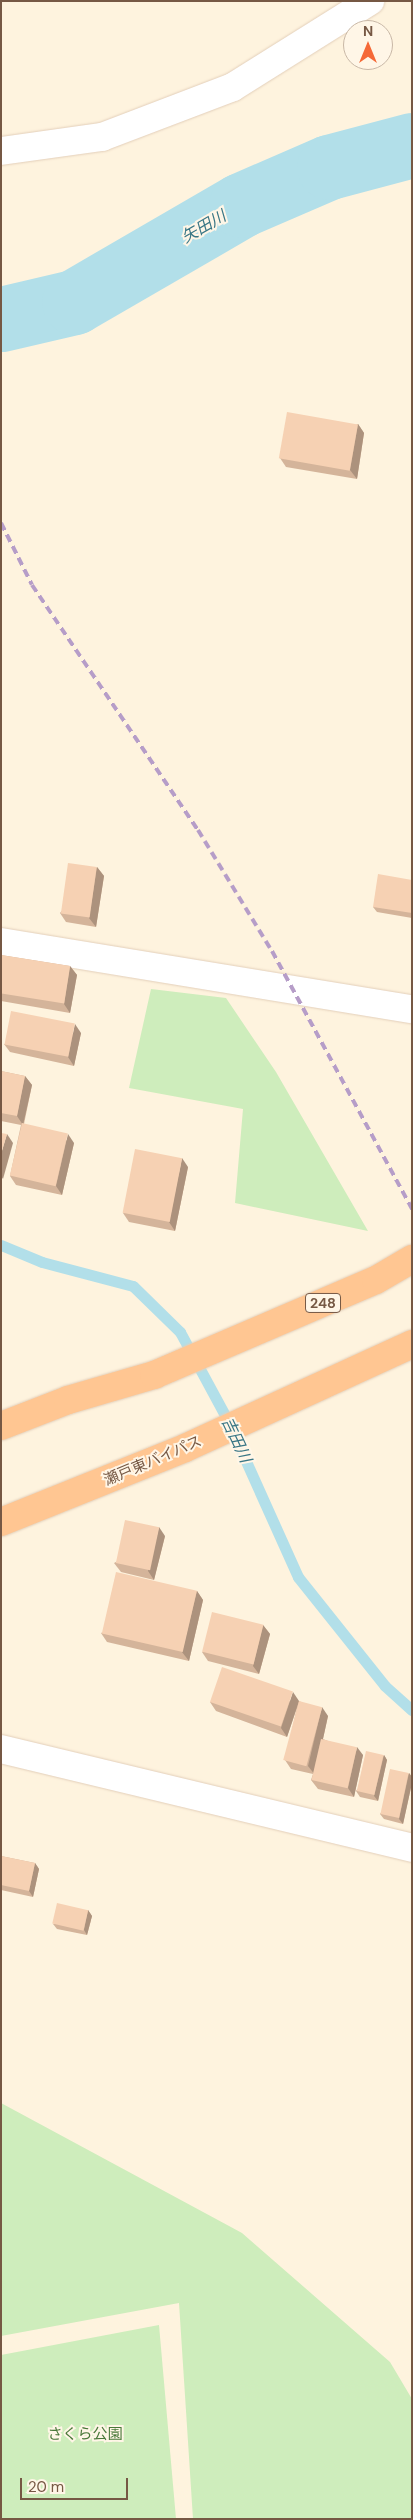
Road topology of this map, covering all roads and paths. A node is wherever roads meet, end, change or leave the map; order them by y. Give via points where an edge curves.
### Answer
1 (364, 3) edge
2 (1, 151) edge
3 (1, 942) edge
4 (412, 1009) edge
5 (412, 1259) edge
6 (412, 1344) edge
7 (1, 1426) edge
8 (1, 1522) edge
9 (1, 1749) edge
10 (412, 1848) edge

1 - 2 street via 232,87 102,137
3 - 4 street
5 - 7 highway, 248 via 376,1280 154,1375 68,1400
6 - 8 highway, 瀬戸東バイパス via 185,1448
9 - 10 street

